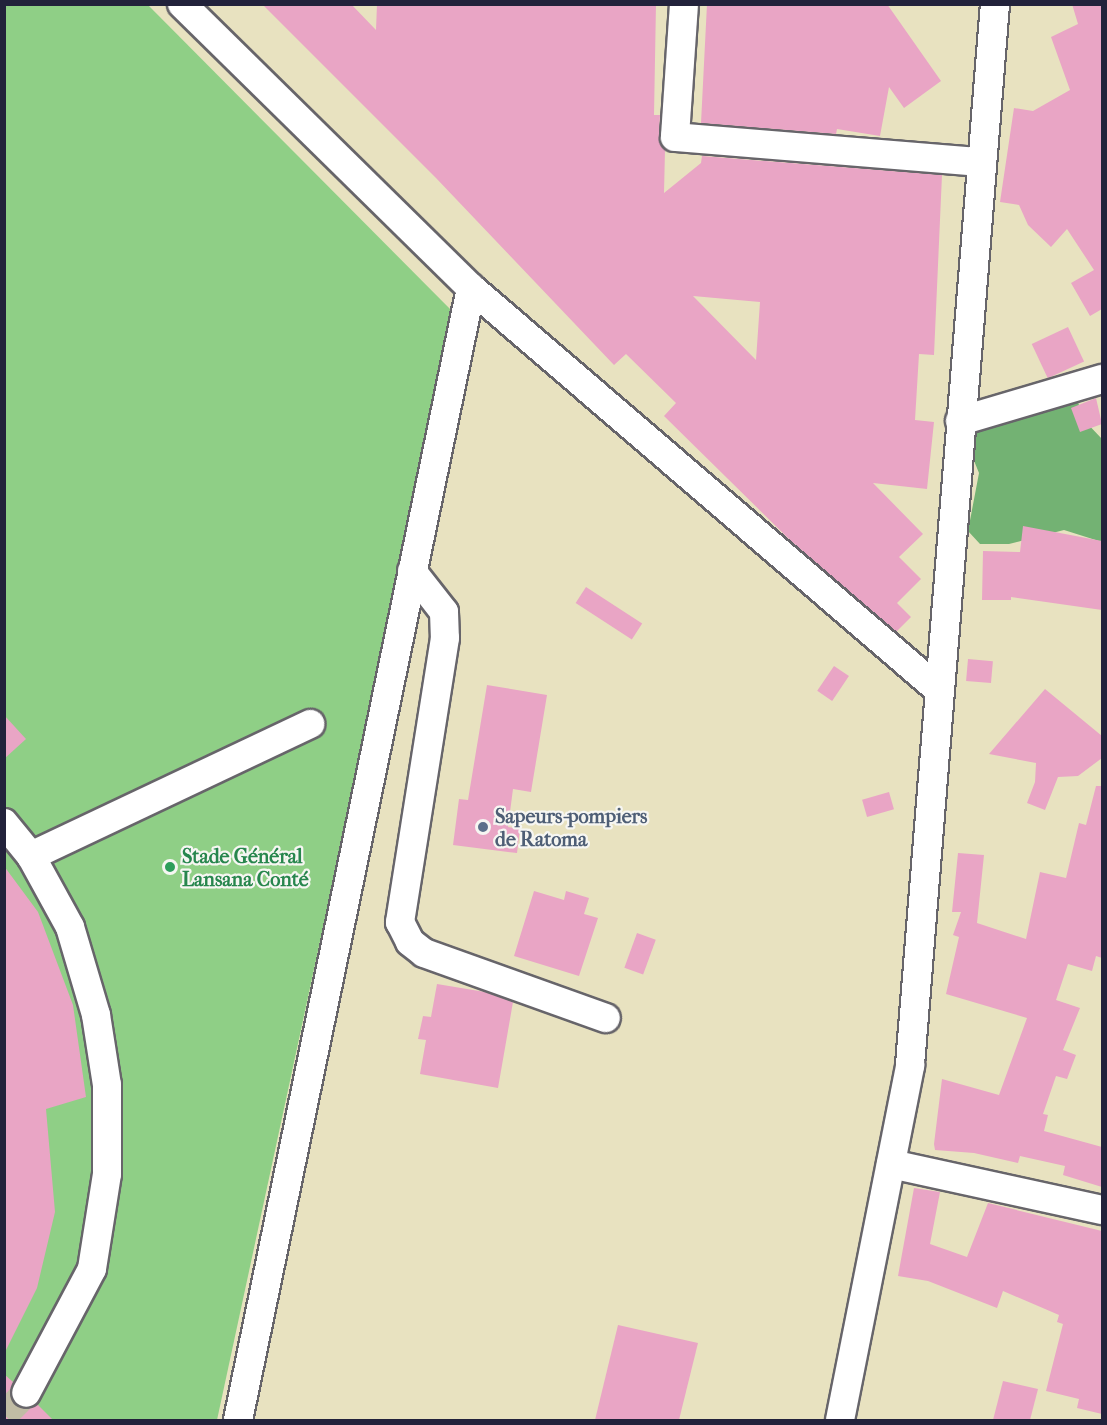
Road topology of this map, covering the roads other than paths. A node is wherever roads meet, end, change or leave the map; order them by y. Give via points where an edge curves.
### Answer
1 (182, 4) edge
2 (684, 4) edge
3 (995, 4) edge
4 (982, 162) junction
5 (471, 288) junction
6 (1102, 379) edge
7 (960, 422) junction
8 (412, 571) junction
9 (939, 690) junction
10 (310, 724) dead end
11 (4, 823) edge
12 (31, 856) junction
13 (606, 1018) dead end
14 (891, 1164) junction
15 (1102, 1210) edge
16 (26, 1393) tunnel mouth
17 (238, 1420) edge
18 (840, 1420) edge

1 - 5 street
2 - 4 street via 675,137
3 - 4 street
4 - 7 street
5 - 8 street
5 - 9 street
6 - 7 street
7 - 9 street
8 - 13 street via 444,612 445,638 400,922 410,942 424,953
8 - 17 street
9 - 14 street via 910,1065
10 - 12 street
11 - 12 street
12 - 16 street via 70,927 96,1015 107,1085 107,1174 92,1269
14 - 15 street
14 - 18 street

